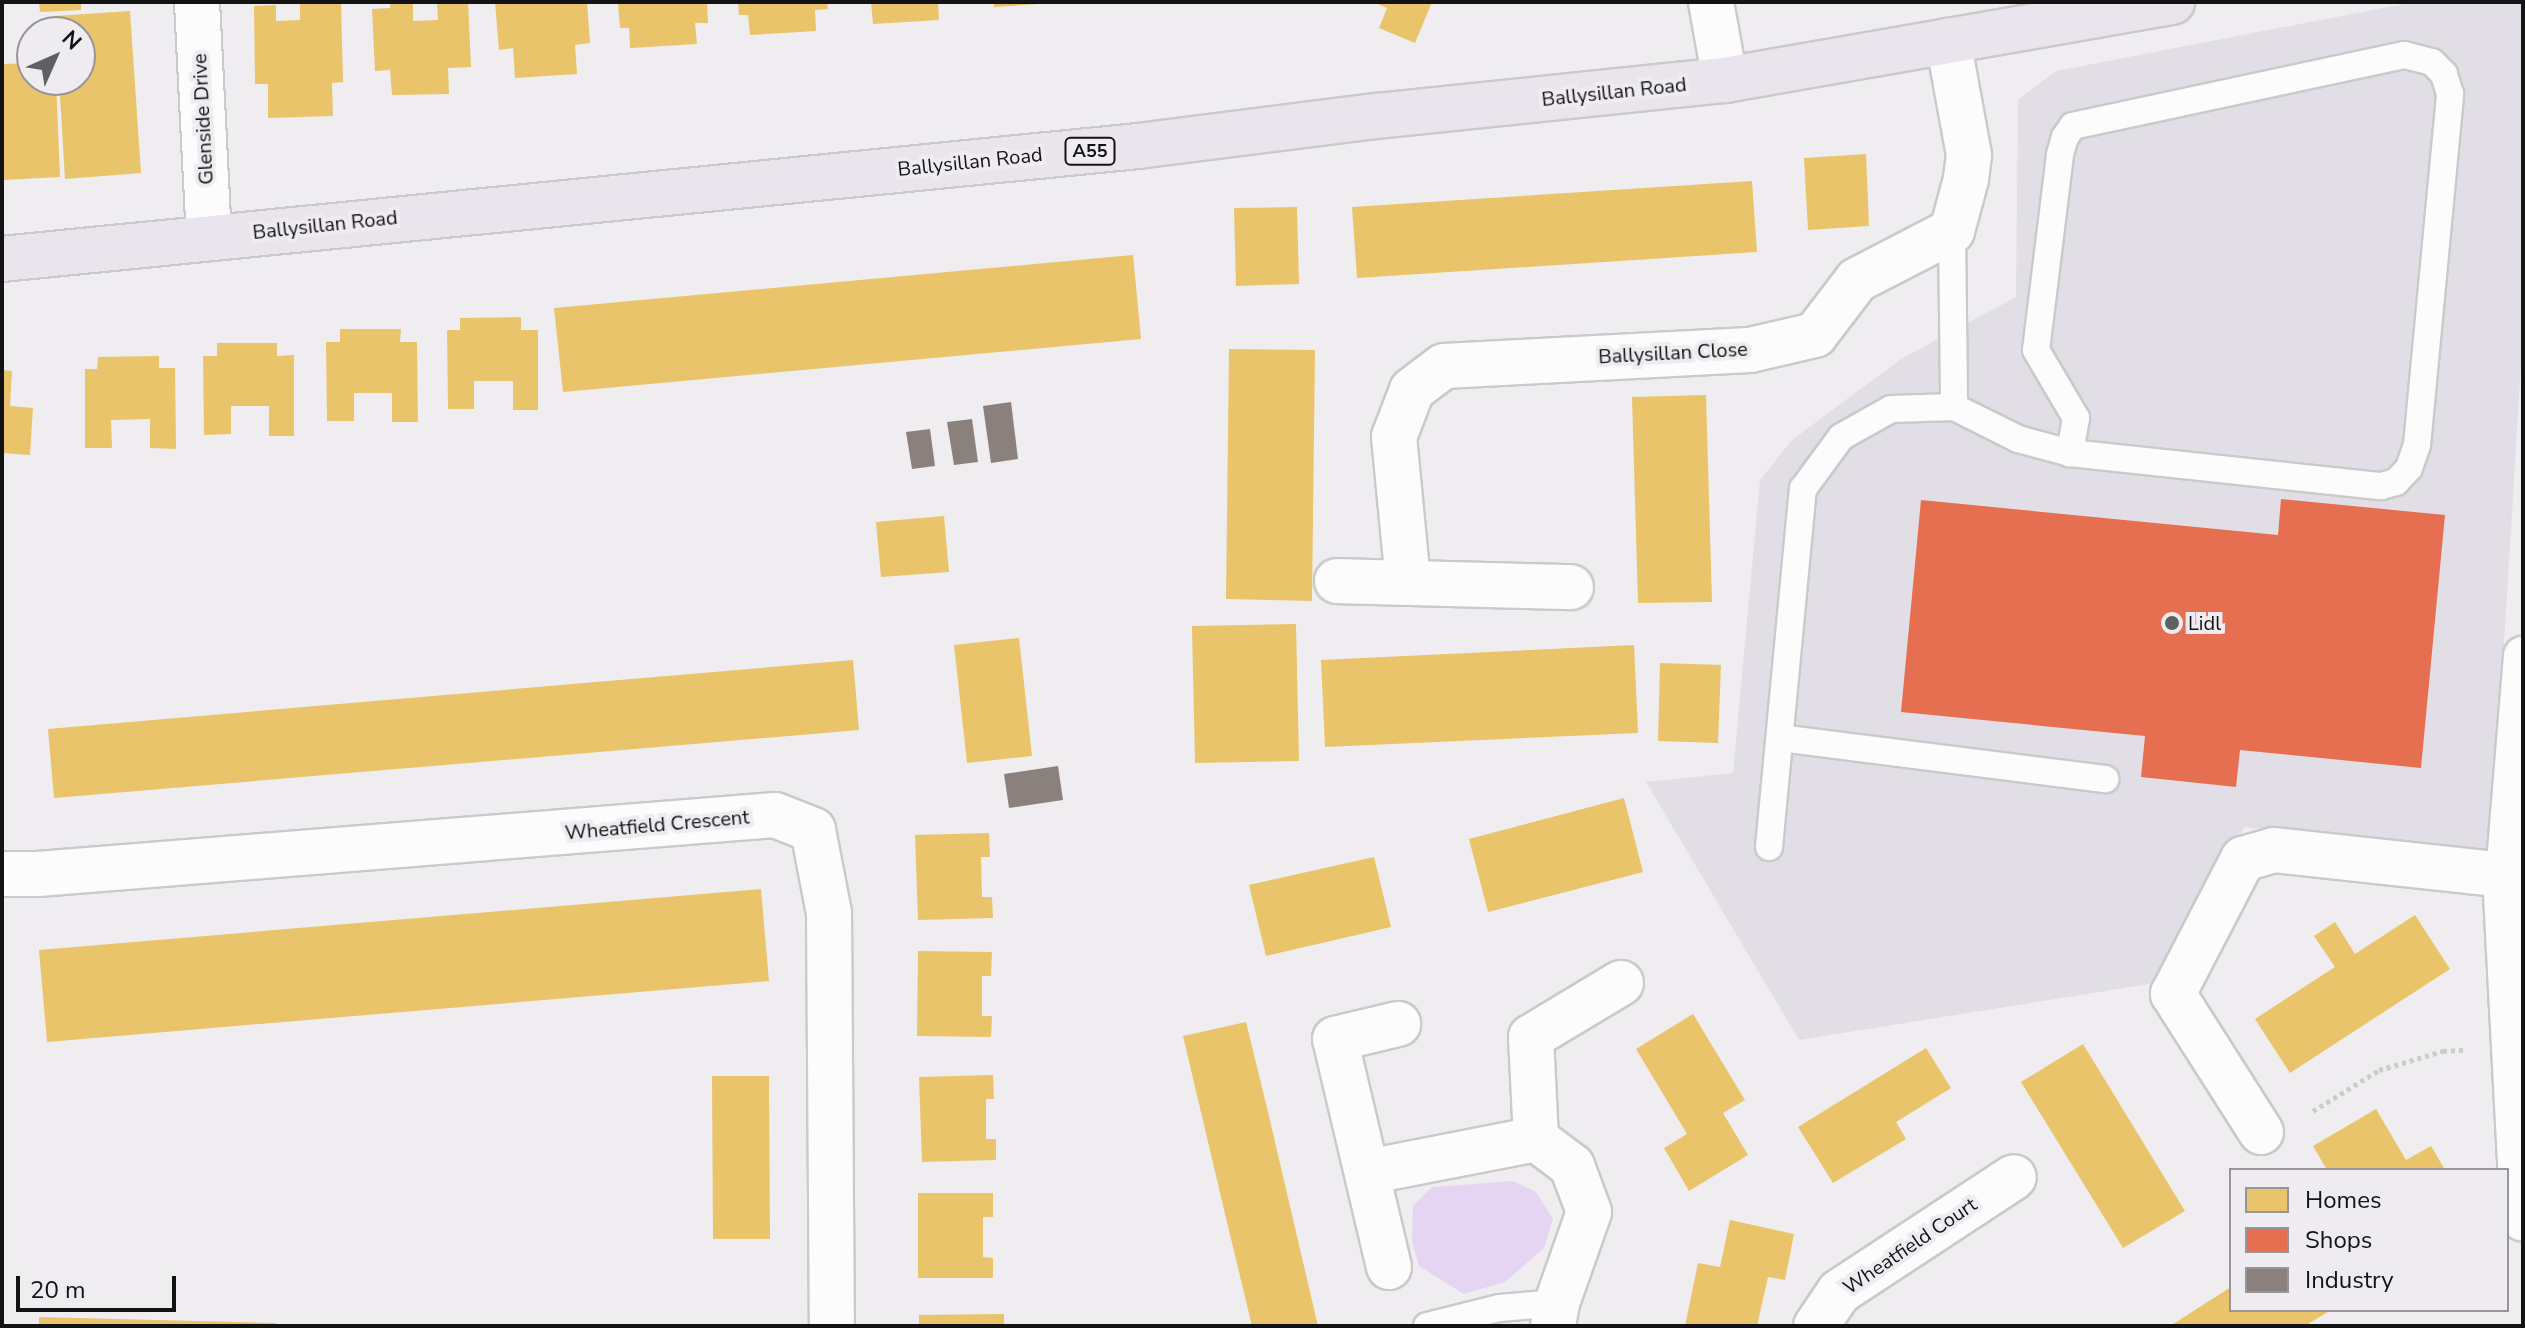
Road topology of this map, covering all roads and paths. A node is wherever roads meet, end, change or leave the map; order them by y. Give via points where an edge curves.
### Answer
1 (197, 2) edge
2 (1711, 2) edge
3 (2172, 2) edge
4 (1948, 41) junction
5 (1725, 80) junction
6 (1952, 231) junction
7 (209, 236) junction
8 (2, 259) edge
9 (1954, 407) junction
10 (2070, 453) junction
11 (1337, 581) dead end
12 (1408, 582) junction
13 (1571, 587) dead end
14 (2523, 656) edge
15 (1780, 738) junction
16 (2105, 779) dead end
17 (1769, 847) dead end
18 (2, 874) edge
19 (2505, 875) junction
20 (1621, 983) dead end
21 (1398, 1024) dead end
22 (2514, 1047) junction
23 (2313, 1111) dead end
24 (2261, 1132) dead end
25 (1536, 1139) junction
26 (1367, 1172) junction
27 (2014, 1177) dead end
28 (2523, 1219) edge
29 (1389, 1267) dead end
30 (1555, 1314) edge
31 (832, 1326) edge
32 (1427, 1326) edge
33 (1816, 1326) edge

1 - 7 street, Glenside Drive
2 - 5 street
3 - 4 highway, Ballysillan Road / A55
4 - 5 highway, Ballysillan Road / A55
4 - 6 street via 1969,155
5 - 7 highway, Ballysillan Road / A55 via 1138,146
6 - 9 lane
6 - 12 street, Ballysillan Close via 1857,280 1815,335 1750,350 1444,366 1412,390 1394,437
7 - 8 highway, Ballysillan Road / A55
9 - 10 lane via 2018,439
9 - 15 lane via 1891,409 1841,437 1803,489
10 - 10 lane via 2381,486 2396,482 2409,468 2417,445 2450,94 2444,74 2432,62 2404,55 2073,126 2060,155 2036,350 2076,418
11 - 12 street
12 - 13 street
14 - 19 street
15 - 16 lane
15 - 17 lane
18 - 31 street, Wheatfield Crescent via 775,815 813,830 829,913
19 - 22 street
19 - 24 street via 2274,850 2243,859 2173,994
20 - 25 street via 1531,1037
21 - 26 street via 1335,1039
22 - 23 path via 2443,1051 2379,1070
22 - 28 street
25 - 26 street
25 - 30 street via 1572,1166 1589,1212
26 - 29 street
27 - 33 street, Wheatfield Court via 1839,1292
30 - 32 lane via 1500,1308

